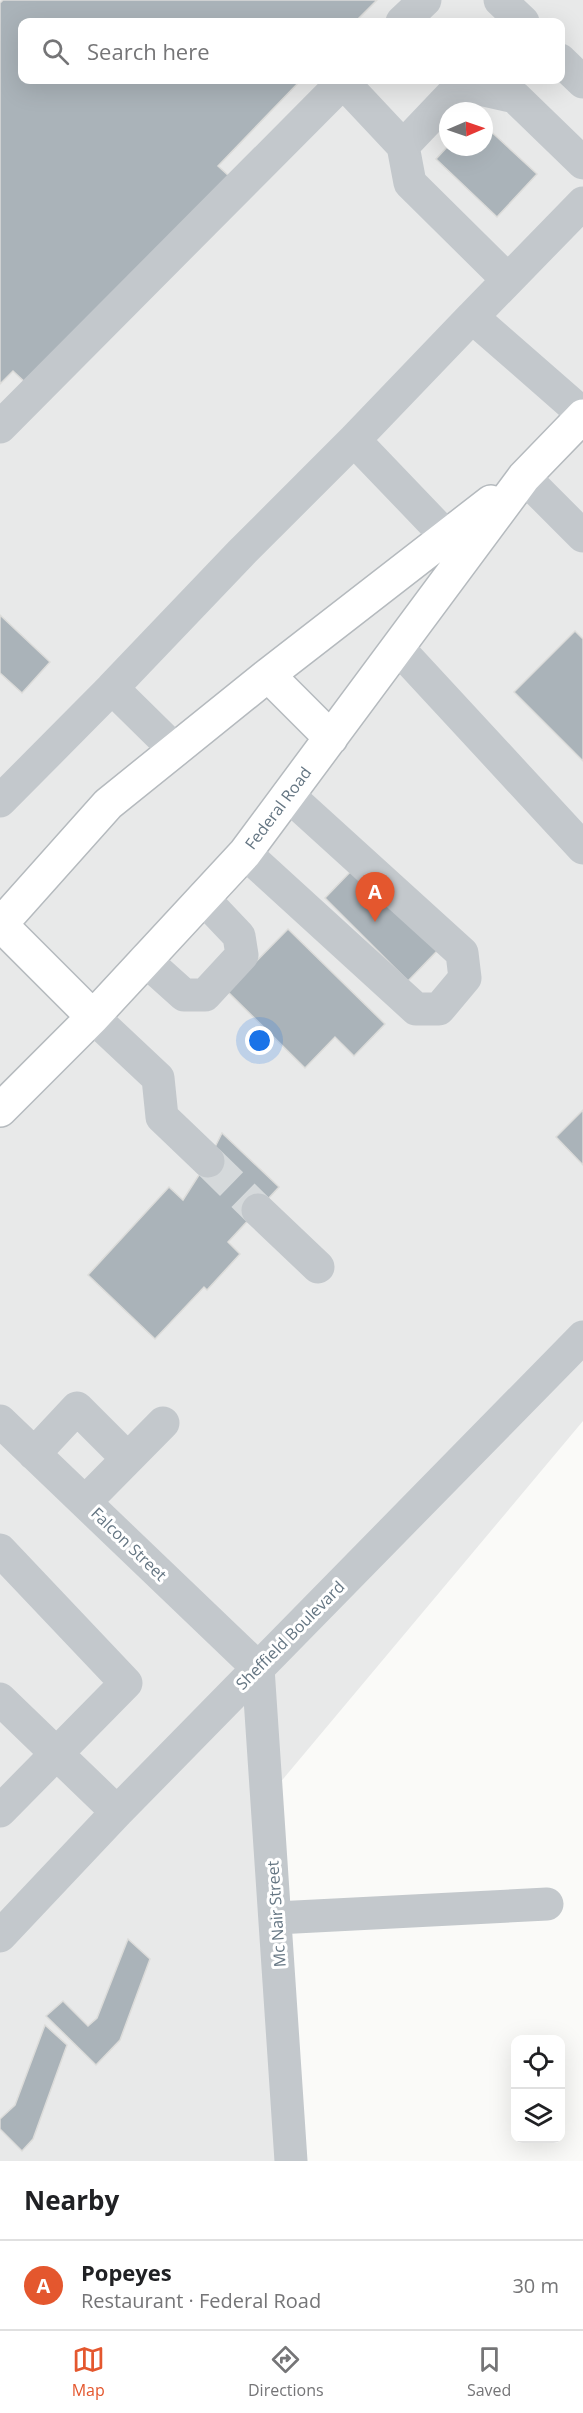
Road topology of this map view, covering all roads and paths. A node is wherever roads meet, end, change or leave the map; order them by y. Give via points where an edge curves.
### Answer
1 (424, 0) edge
2 (500, 0) edge
3 (406, 18) edge
4 (519, 18) edge
5 (565, 64) edge
6 (583, 82) edge
7 (341, 84) edge
8 (347, 84) edge
9 (457, 84) edge
10 (466, 84) edge
11 (403, 146) junction
12 (583, 163) edge
13 (583, 203) edge
14 (507, 279) junction
15 (472, 317) junction
16 (583, 415) edge
17 (0, 427) edge
18 (354, 440) junction
19 (524, 477) junction
20 (583, 536) edge
21 (447, 537) junction
22 (398, 648) junction
23 (268, 675) junction
24 (112, 688) junction
25 (331, 738) junction
26 (174, 750) junction
27 (2, 795) edge
28 (288, 795) junction
29 (583, 848) edge
30 (245, 853) junction
31 (203, 898) junction
32 (0, 925) edge
33 (145, 960) junction
34 (93, 1017) junction
35 (0, 1110) edge
36 (208, 1161) tunnel mouth
37 (258, 1210) tunnel mouth
38 (318, 1267) dead end
39 (578, 1354) edge
40 (0, 1421) edge
41 (163, 1423) dead end
42 (34, 1454) junction
43 (127, 1458) junction
44 (85, 1502) junction
45 (0, 1550) edge
46 (258, 1668) junction
47 (0, 1699) edge
48 (57, 1755) junction
49 (0, 1811) edge
50 (117, 1812) junction
51 (547, 1904) dead end
52 (276, 1918) junction
53 (0, 1936) edge
54 (291, 2161) edge

1 - 3 street
2 - 4 street
5 - 6 street
7 - 17 street
8 - 11 street
9 - 11 street
10 - 12 street via 515,97
11 - 14 street via 410,183
13 - 14 street
14 - 15 street
15 - 16 street
15 - 18 street
16 - 19 main road, Federal Road
18 - 21 street
18 - 24 street
19 - 20 street
19 - 21 main road, Federal Road
19 - 22 main road, Federal Road
21 - 23 main road, Federal Road
22 - 25 main road, Federal Road
22 - 29 street
23 - 25 main road
23 - 26 main road, Federal Road
24 - 26 street
24 - 27 street
25 - 28 main road, Federal Road
26 - 32 main road, Federal Road via 108,804
28 - 30 main road, Federal Road
28 - 30 street via 462,953 465,978 439,1009 416,1009
30 - 31 main road, Federal Road
31 - 33 main road, Federal Road
31 - 33 street via 239,936 242,955 205,994 184,995
32 - 34 main road
33 - 34 main road, Federal Road
34 - 35 main road, Federal Road
34 - 36 street via 158,1078 162,1117
37 - 38 street
39 - 46 street, Sheffield Boulevard
40 - 42 street, Falcon Street
41 - 43 street
42 - 43 street via 77,1408
42 - 44 street, Falcon Street
43 - 44 street
44 - 46 street, Falcon Street
45 - 48 street via 126,1683
46 - 50 street, Sheffield Boulevard
46 - 52 street, Mc Nair Street
47 - 48 street
48 - 49 street
48 - 50 street
50 - 53 street, Sheffield Boulevard
51 - 52 street
52 - 54 street, Mc Nair Street

